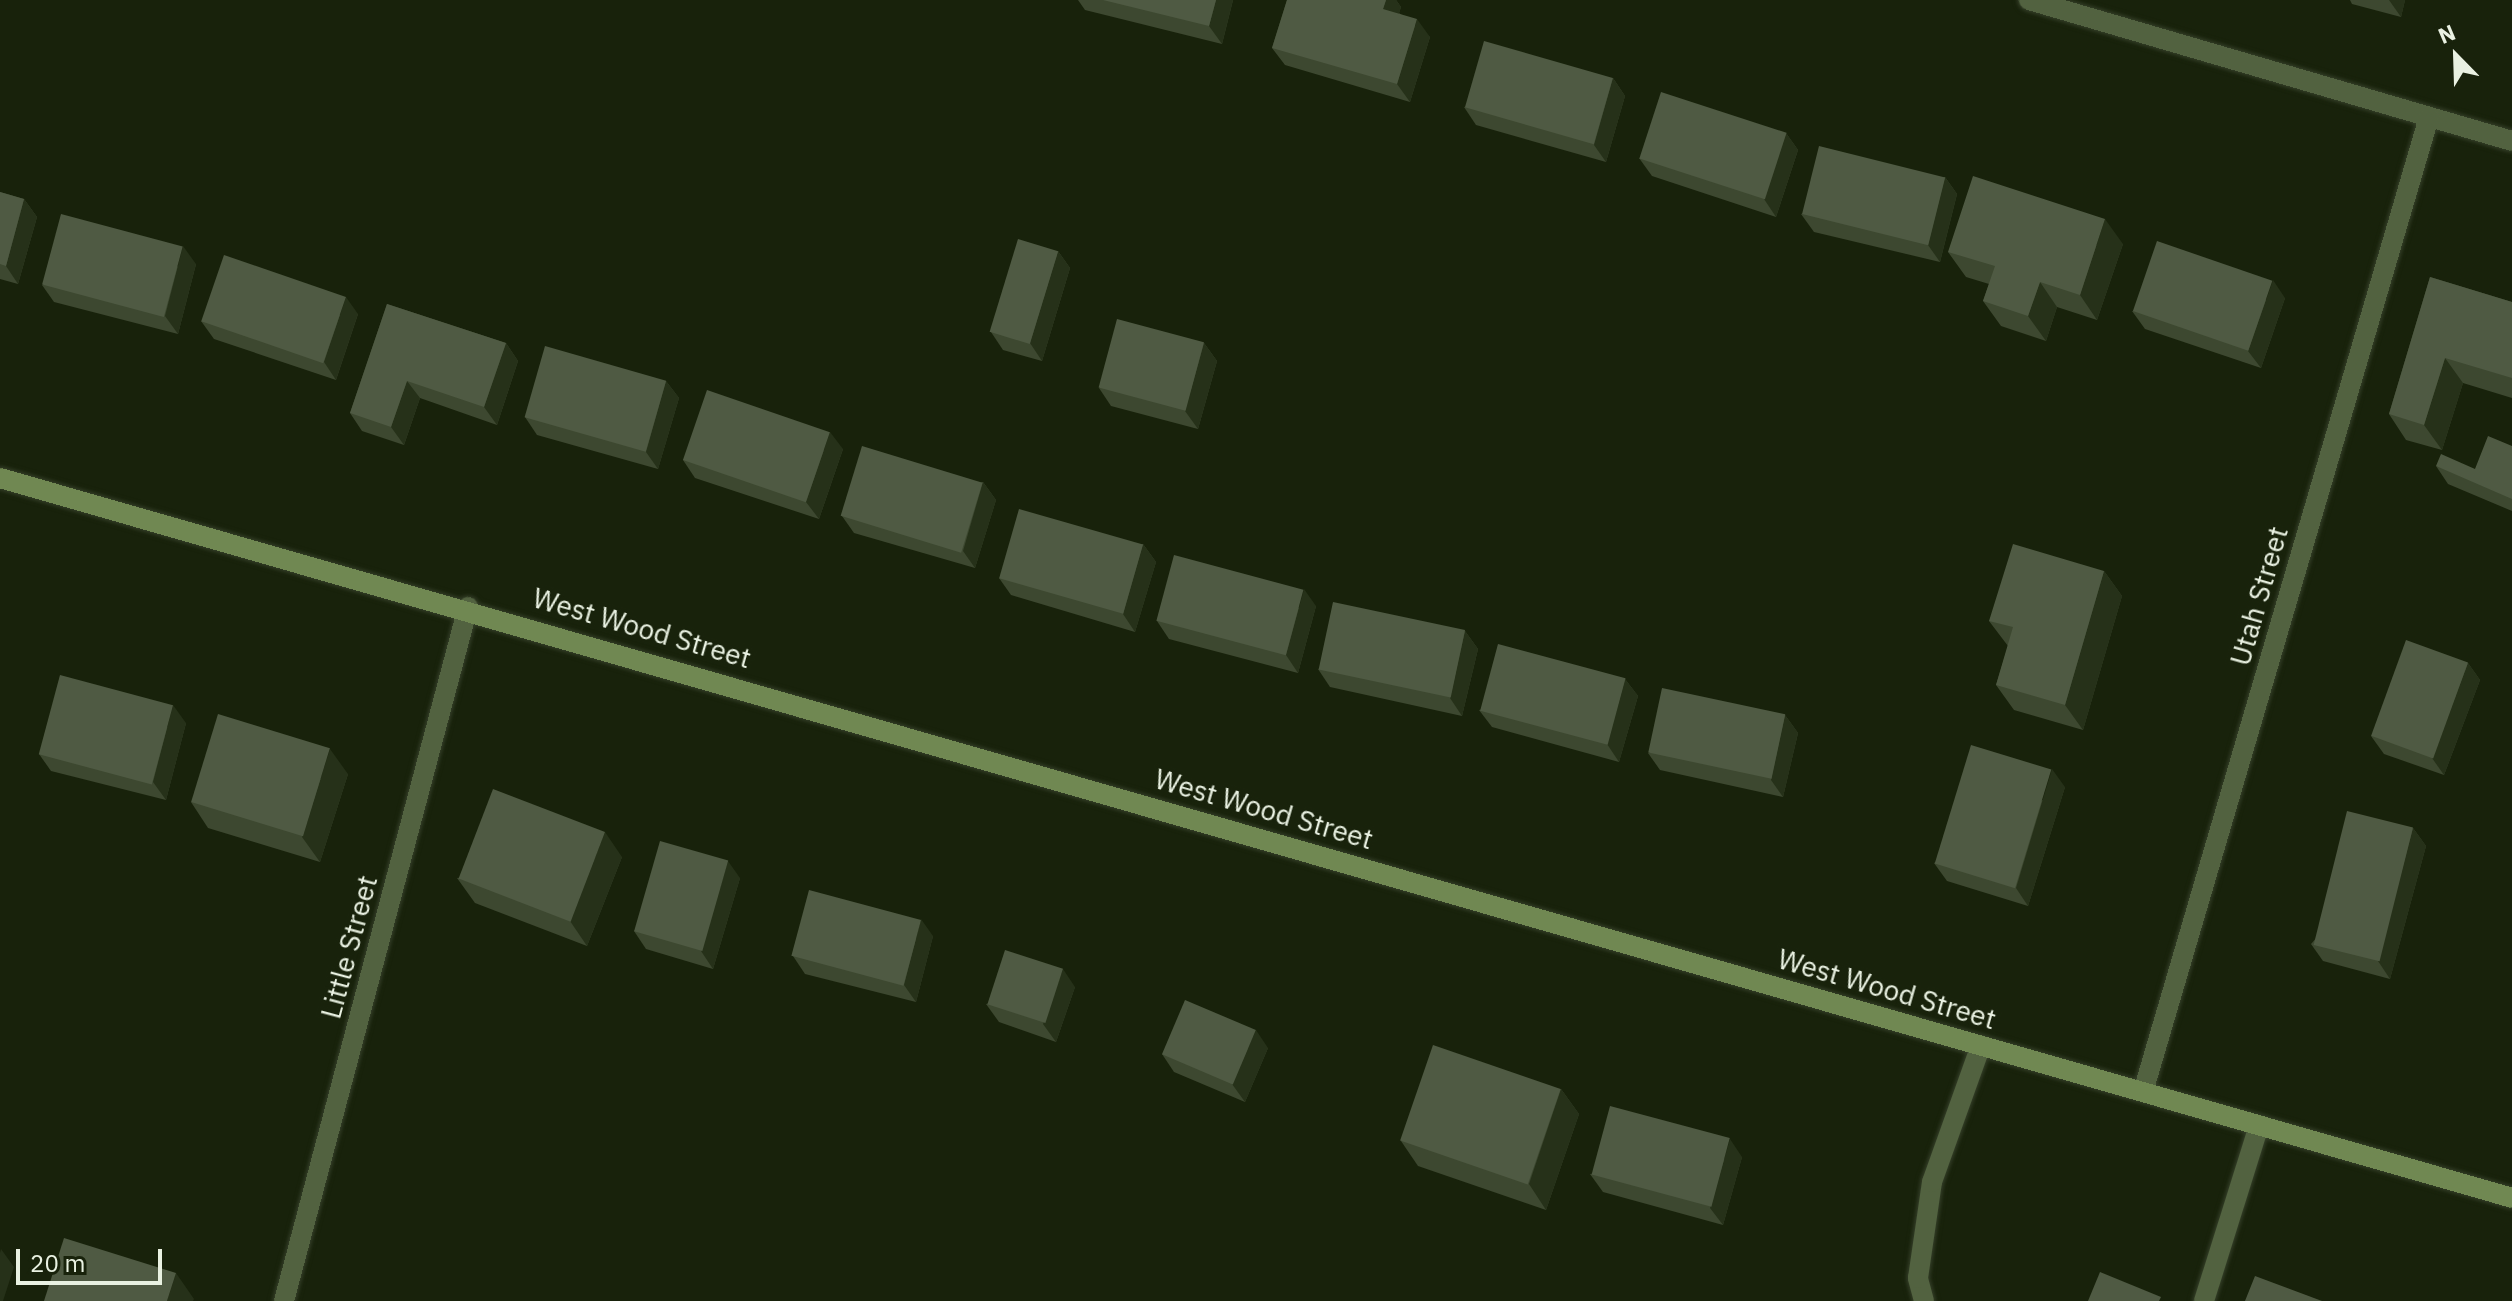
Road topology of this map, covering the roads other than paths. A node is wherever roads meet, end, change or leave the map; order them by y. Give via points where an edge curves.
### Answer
1 (2029, 0) edge
2 (2429, 117) junction
3 (2512, 141) edge
4 (0, 478) edge
5 (468, 607) junction
6 (1981, 1045) junction
7 (2143, 1092) junction
8 (2259, 1125) junction
9 (2512, 1198) edge
10 (284, 1301) edge
11 (1924, 1301) edge
12 (2204, 1301) edge

1 - 2 street
2 - 3 street
2 - 7 street, Utah Street
4 - 5 street, West Wood Street
5 - 6 street, West Wood Street
5 - 10 street, Little Street
6 - 7 street, West Wood Street
6 - 11 street via 1932,1182 1918,1278
7 - 8 street, West Wood Street
8 - 9 street, West Wood Street
8 - 12 street

